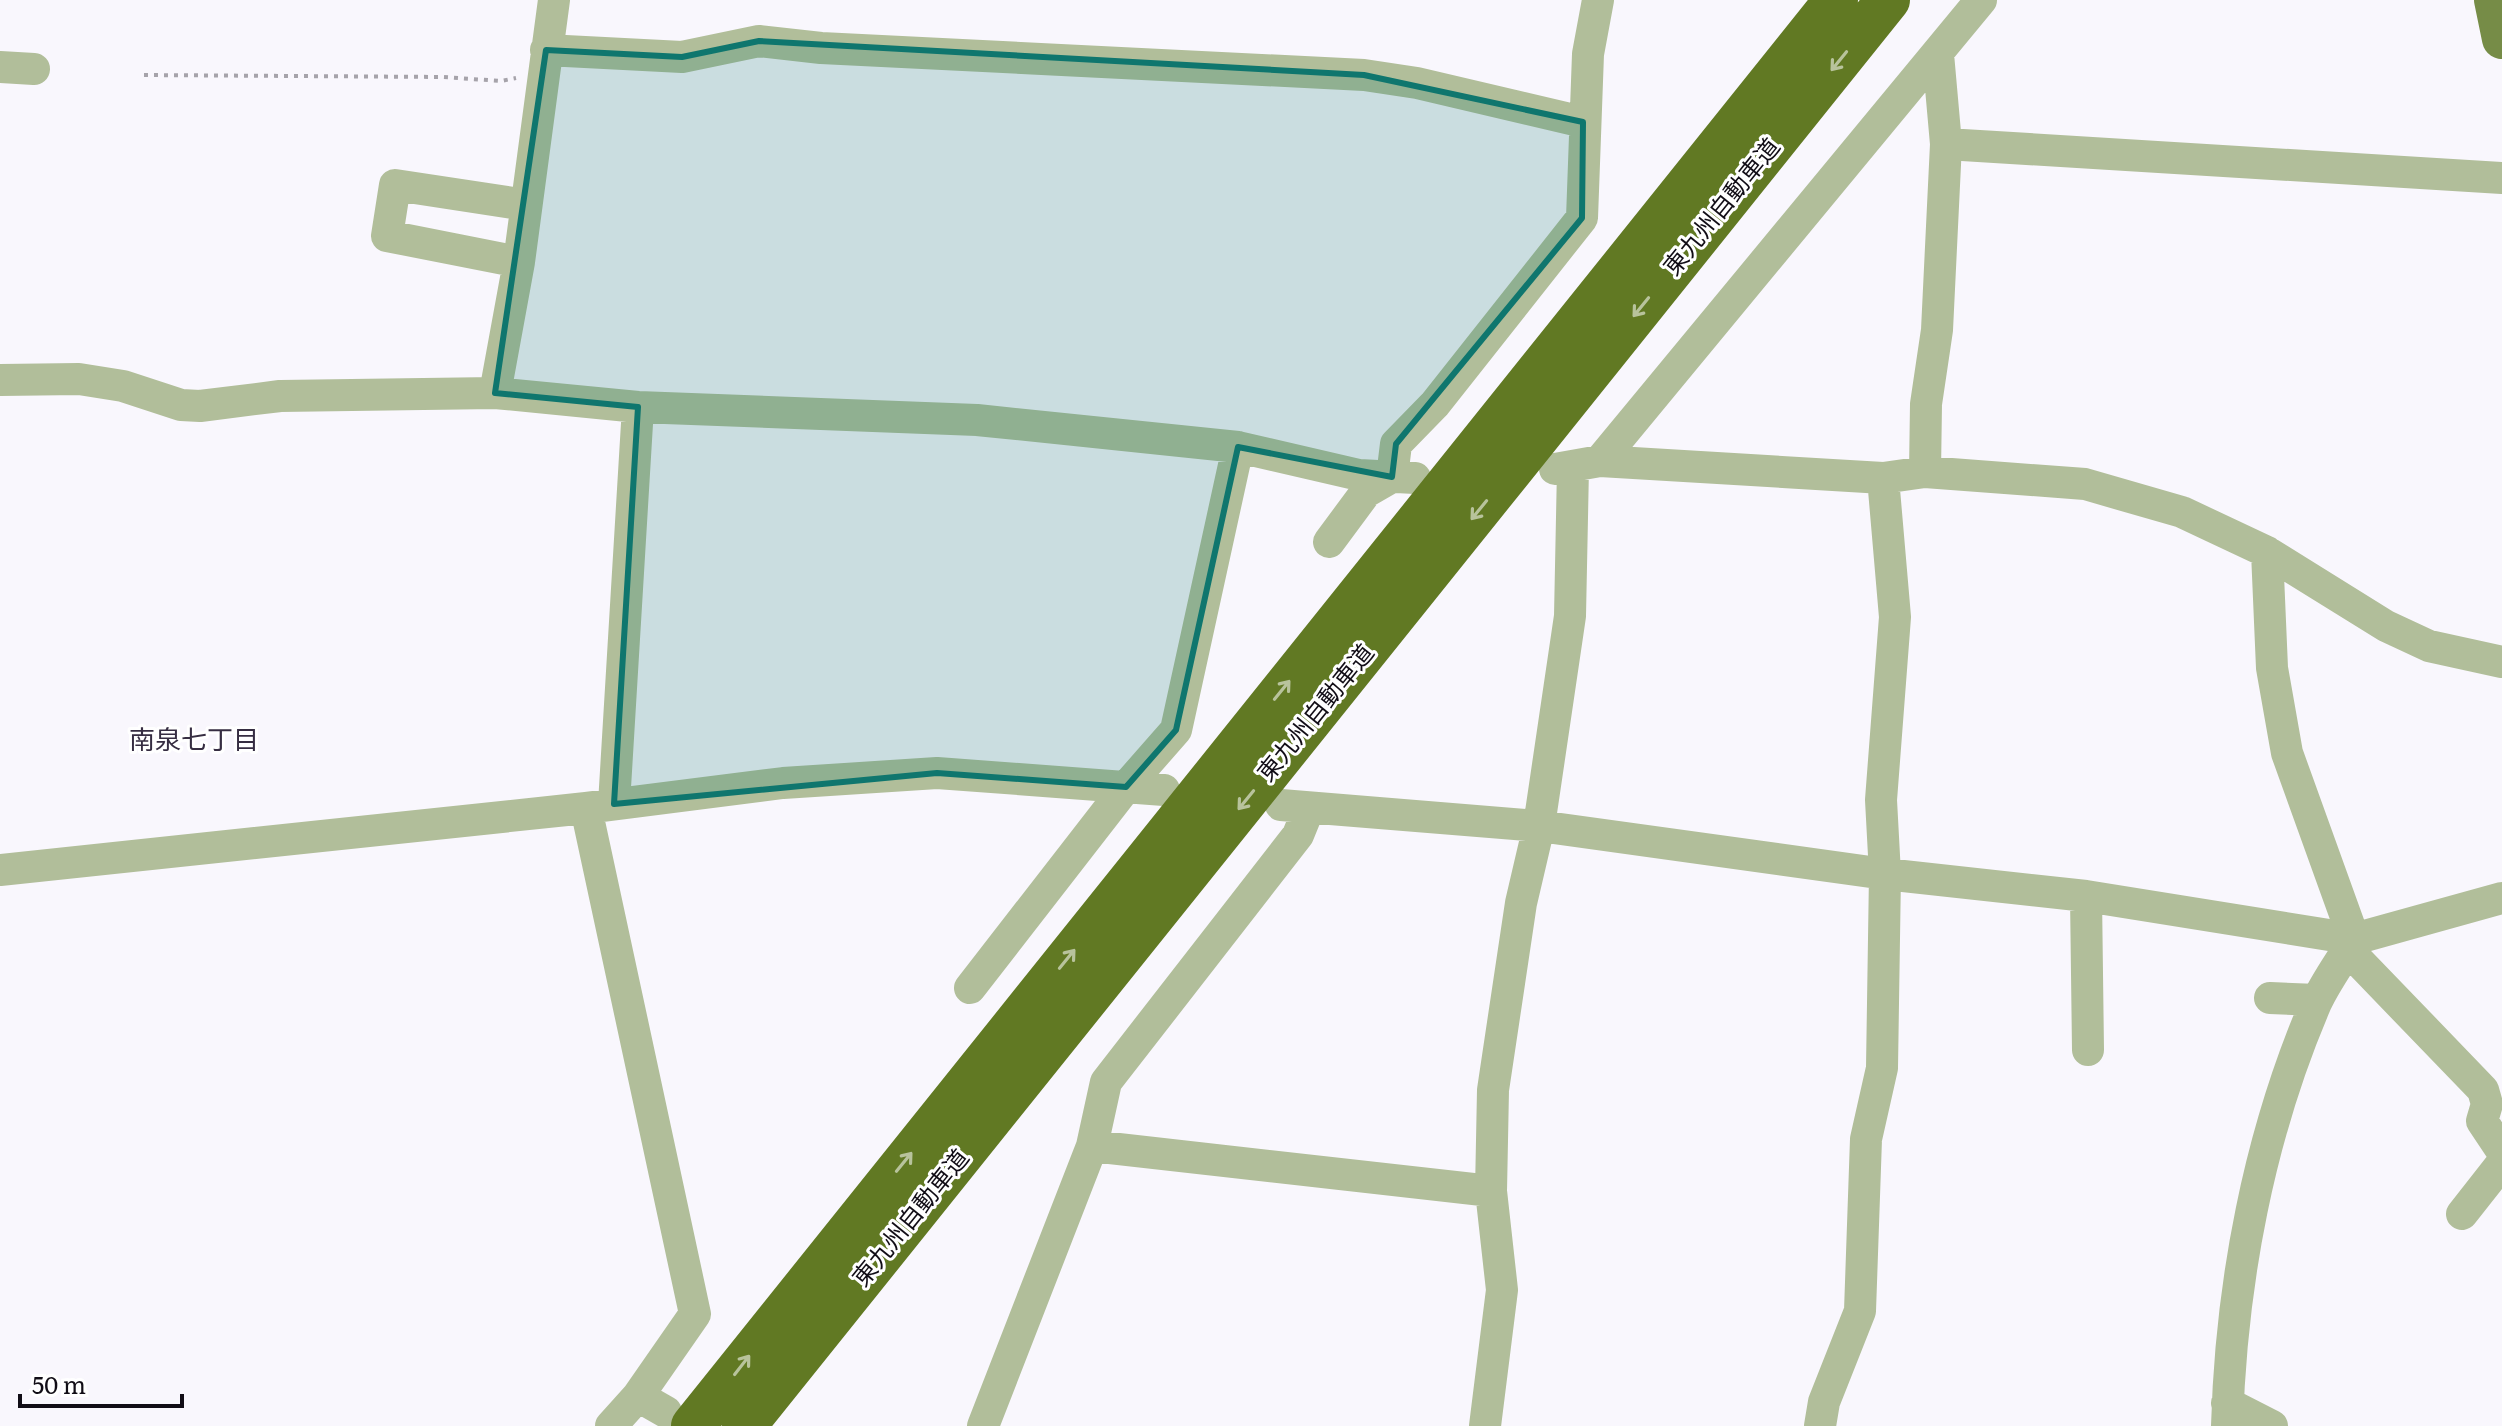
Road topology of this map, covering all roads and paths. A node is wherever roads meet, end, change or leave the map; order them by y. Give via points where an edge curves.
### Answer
1 (554, 0) edge
2 (1598, 0) edge
3 (1836, 0) edge
4 (1888, 0) edge
5 (1981, 0) edge
6 (2494, 0) edge
7 (2502, 39) edge
8 (1938, 54) junction
9 (544, 62) junction
10 (0, 67) edge
11 (34, 69) dead end
12 (144, 75) dead end
13 (1583, 122) junction
14 (1946, 144) junction
15 (2502, 178) edge
16 (526, 205) junction
17 (519, 262) junction
18 (0, 380) edge
19 (495, 393) junction
20 (638, 407) junction
21 (1238, 447) junction
22 (1576, 466) junction
23 (1925, 472) junction
24 (1403, 477) junction
25 (1883, 478) junction
26 (1329, 542) dead end
27 (2267, 552) junction
28 (2502, 662) edge
29 (1126, 787) junction
30 (1164, 790) dead end
31 (600, 806) junction
32 (1539, 826) junction
33 (0, 870) edge
34 (1885, 874) junction
35 (2086, 896) junction
36 (2502, 898) edge
37 (2351, 945) junction
38 (970, 988) dead end
39 (2270, 998) dead end
40 (2317, 1000) junction
41 (2088, 1050) dead end
42 (2494, 1100) edge
43 (1092, 1146) junction
44 (2502, 1151) edge
45 (2502, 1163) edge
46 (1491, 1191) junction
47 (2462, 1214) dead end
48 (638, 1396) junction
49 (2227, 1414) edge
50 (680, 1419) edge
51 (611, 1426) edge
52 (744, 1426) edge
53 (983, 1426) edge
54 (1485, 1426) edge
55 (1820, 1426) edge
56 (2272, 1426) edge

1 - 9 street
2 - 13 street
50 -> 3 highway, 東九州自動車道
4 -> 52 highway, 東九州自動車道
5 - 8 street
6 - 7 main road
8 - 14 street
8 - 22 street
9 - 12 path via 501,81
9 - 13 street via 682,57 759,41 1364,75
9 - 16 street
10 - 11 street
13 - 24 street via 1582,218 1435,404 1396,444
14 - 15 street
14 - 23 street
16 - 17 street
16 - 17 street via 395,185 387,236
17 - 19 street
18 - 19 street via 79,379 200,406 280,396
19 - 20 street
20 - 21 street via 977,420
20 - 31 street
21 - 24 street via 1359,475
21 - 29 street via 1176,730
22 - 25 street
22 - 32 street via 1570,616
23 - 25 street
23 - 27 street via 2085,484 2182,512
24 - 26 street via 1366,492
25 - 34 street via 1895,617 1881,800
27 - 28 street via 2386,626 2429,646
27 - 37 street via 2272,668 2287,753
29 - 30 street
29 - 31 street via 937,773 783,783
29 - 38 street
31 - 33 street
31 - 48 street via 695,1314
32 - 34 street
32 - 43 street via 1295,806 1298,835 1106,1082
32 - 46 street via 1521,903 1493,1090
34 - 35 street
34 - 55 street via 1882,1068 1866,1139 1860,1311 1824,1402
35 - 37 street
35 - 41 street
36 - 37 street
37 - 40 street
37 - 42 street
39 - 40 street
40 - 49 street via 2268,1131 2229,1346
42 - 44 street via 2482,1121
43 - 46 street
43 - 53 street
45 - 47 street
46 - 54 street via 1502,1290
48 - 50 street
48 - 51 street
49 - 56 street

